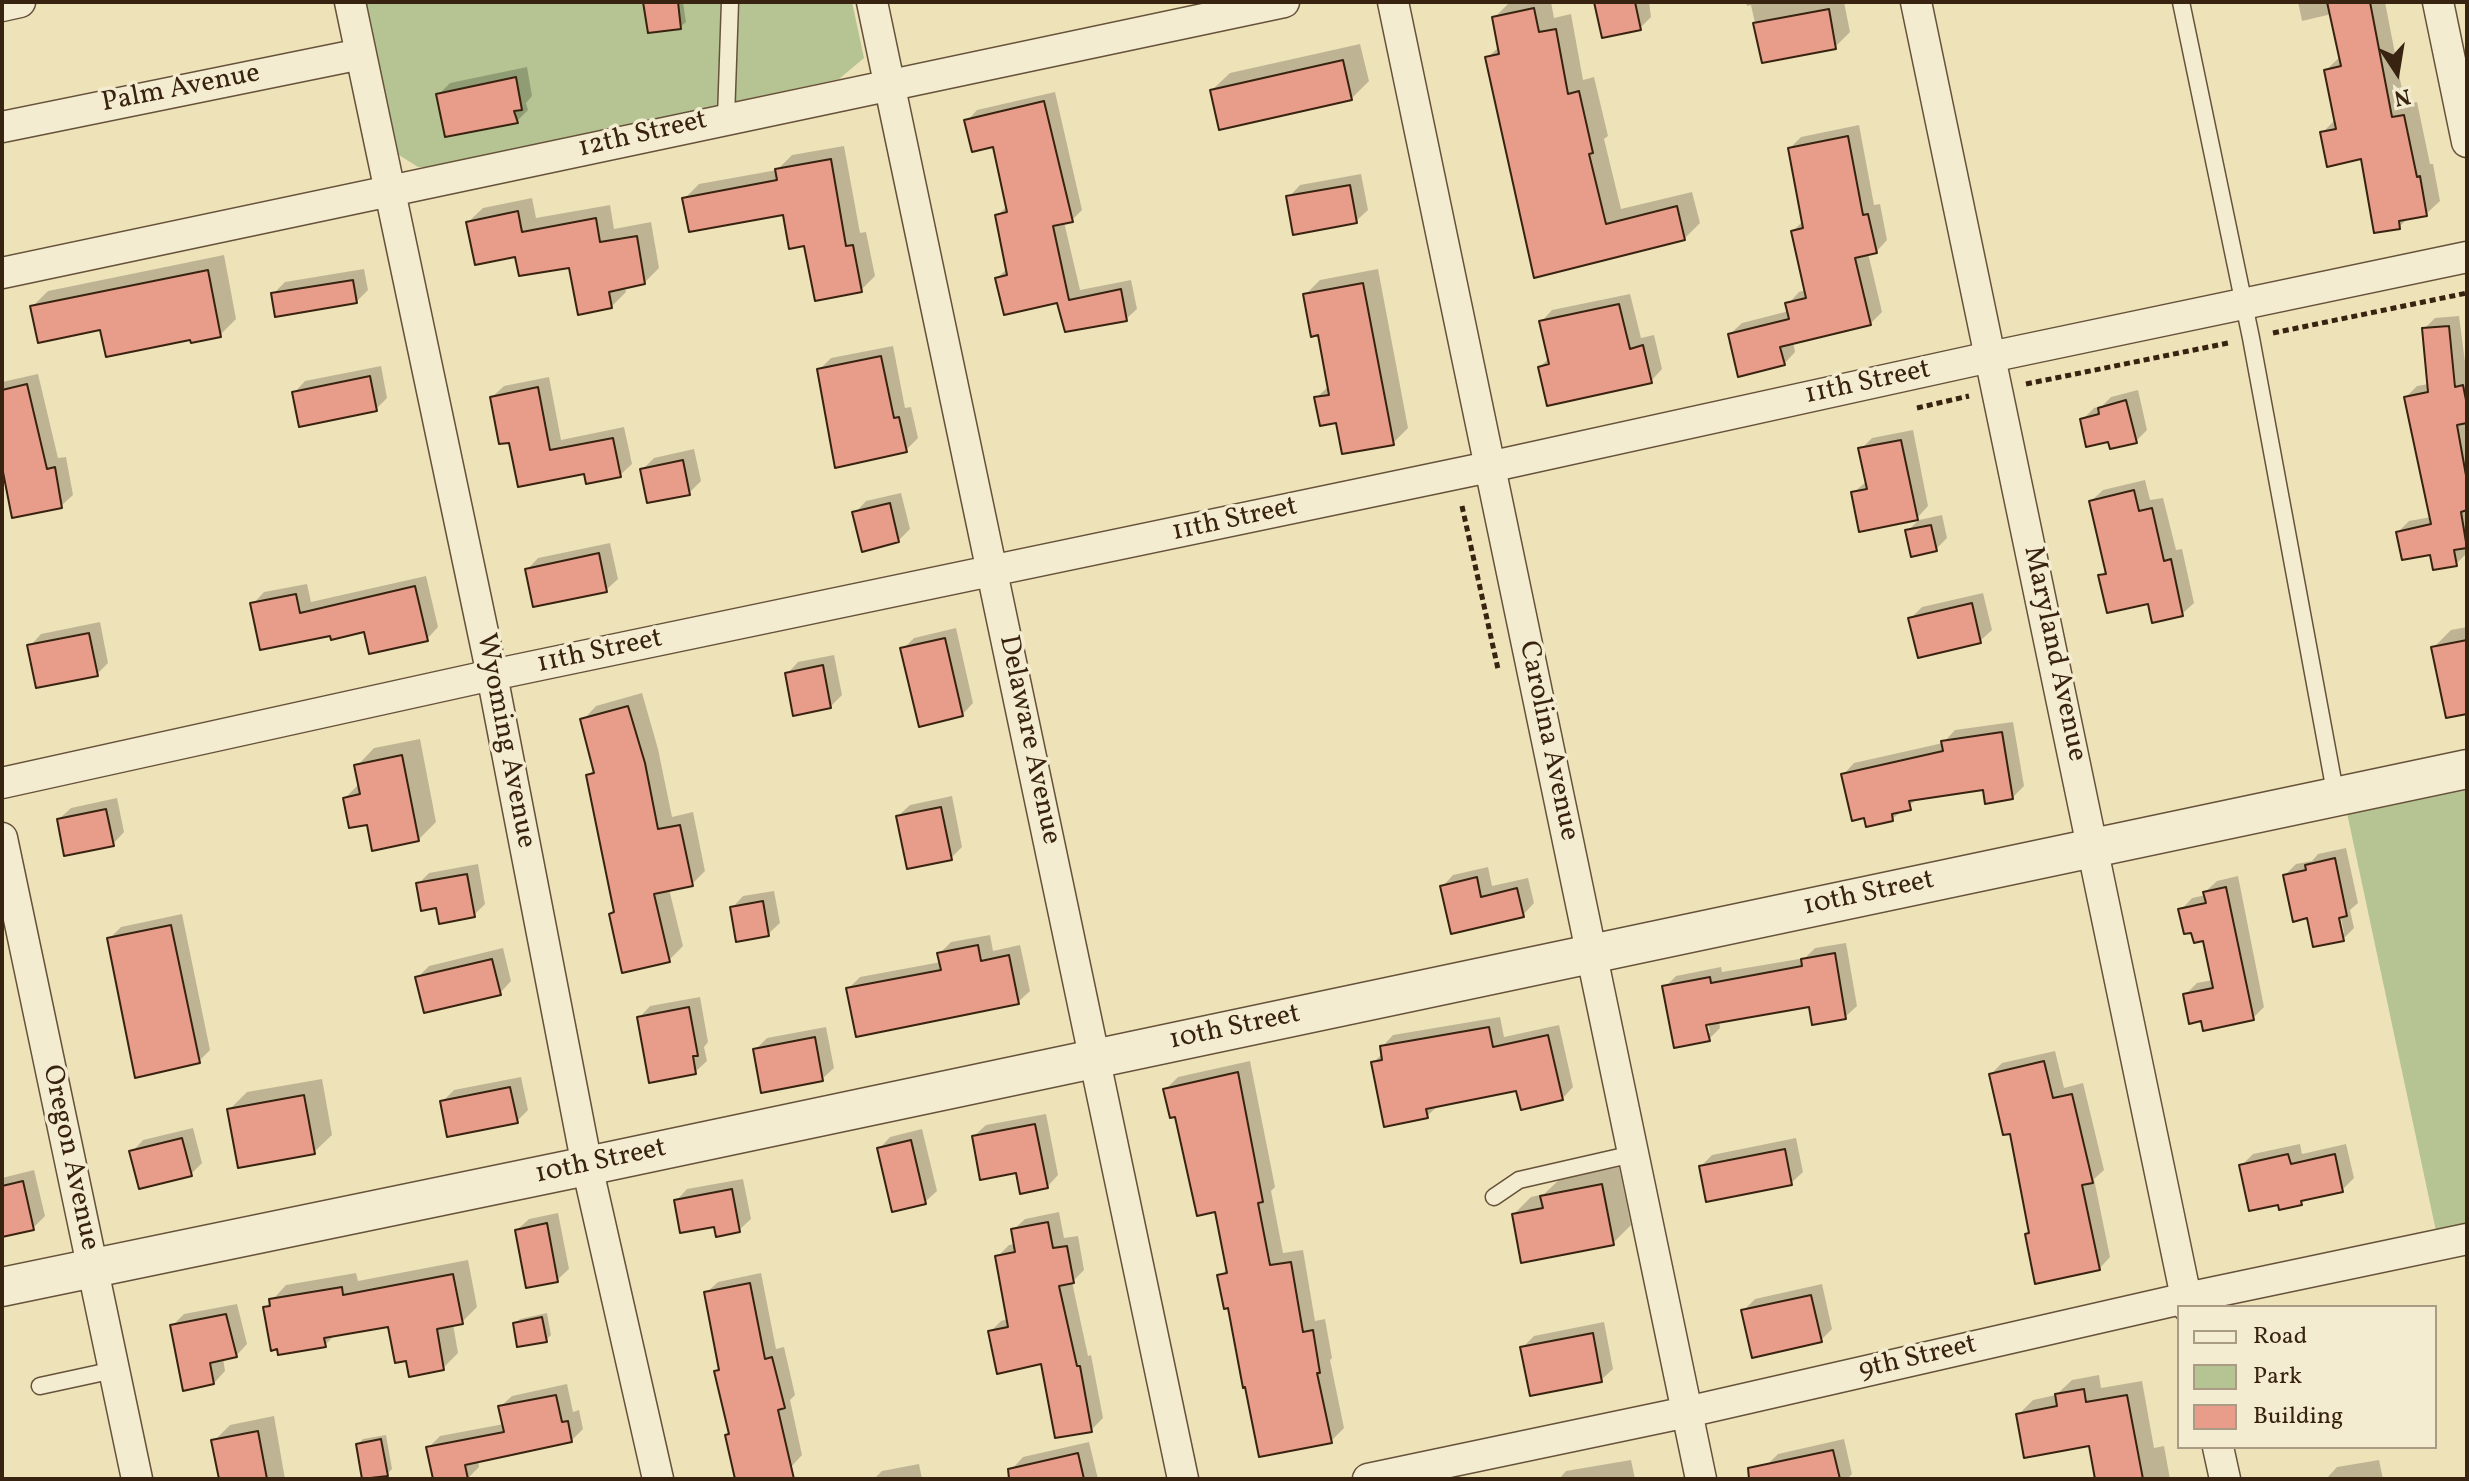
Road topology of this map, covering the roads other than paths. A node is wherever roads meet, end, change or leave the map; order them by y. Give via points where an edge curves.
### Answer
1 (20, 2) edge
2 (350, 2) edge
3 (730, 2) edge
4 (872, 2) edge
5 (1284, 2) edge
6 (1393, 2) edge
7 (1916, 2) edge
8 (2181, 2) edge
9 (2438, 2) edge
10 (2, 6) edge
11 (361, 54) junction
12 (889, 83) junction
13 (726, 118) junction
14 (2, 127) edge
15 (2467, 142) edge
16 (390, 193) junction
17 (2467, 257) edge
18 (2, 273) edge
19 (2242, 304) junction
20 (1990, 357) junction
21 (1489, 467) junction
22 (992, 572) junction
23 (492, 675) junction
24 (2467, 769) edge
25 (2, 783) edge
26 (2336, 797) junction
27 (2, 838) edge
28 (2094, 849) junction
29 (1592, 953) junction
30 (1096, 1058) junction
31 (1633, 1154) junction
32 (587, 1166) junction
33 (1494, 1197) dead end
34 (2467, 1239) edge
35 (92, 1268) junction
36 (2, 1287) edge
37 (2187, 1302) edge
38 (114, 1370) junction
39 (40, 1386) dead end
40 (1687, 1412) junction
41 (2218, 1449) edge
42 (137, 1479) edge
43 (658, 1479) edge
44 (1183, 1479) edge
45 (1368, 1479) edge
46 (1701, 1479) edge
47 (2225, 1479) edge

1 - 10 street
2 - 11 street, Wyoming Avenue
3 - 13 lane
4 - 12 street, Delaware Avenue
5 - 12 street, 12th Street
6 - 21 street, Carolina Avenue
7 - 20 street, Maryland Avenue
8 - 19 lane
9 - 15 street
11 - 14 street, Palm Avenue
11 - 16 street, Wyoming Avenue
12 - 13 street, 12th Street
12 - 22 street, Delaware Avenue
13 - 16 street, 12th Street
16 - 18 street, 12th Street
16 - 23 street, Wyoming Avenue
17 - 19 street, 11th Street
19 - 20 street, 11th Street
19 - 26 lane
20 - 21 street, 11th Street
20 - 28 street, Maryland Avenue
21 - 22 street, 11th Street
21 - 29 street, Carolina Avenue
22 - 23 street, 11th Street
22 - 30 street, Delaware Avenue
23 - 25 street, 11th Street
23 - 32 street, Wyoming Avenue
24 - 26 street, 10th Street
26 - 28 street, 10th Street
27 - 35 street, Oregon Avenue
28 - 29 street, 10th Street
28 - 37 street, Maryland Avenue
29 - 30 street, 10th Street
29 - 31 street, Carolina Avenue
30 - 32 street, 10th Street
30 - 44 street, Delaware Avenue
31 - 33 lane via 1519,1180
31 - 40 street, Carolina Avenue
32 - 35 street, 10th Street
32 - 43 street, Wyoming Avenue
34 - 37 street, 9th Street
35 - 36 street, 10th Street
35 - 38 street, Oregon Avenue
37 - 40 street, 9th Street
38 - 39 lane
38 - 42 street, Oregon Avenue
40 - 45 street, 9th Street
40 - 46 street, Carolina Avenue
41 - 47 street

